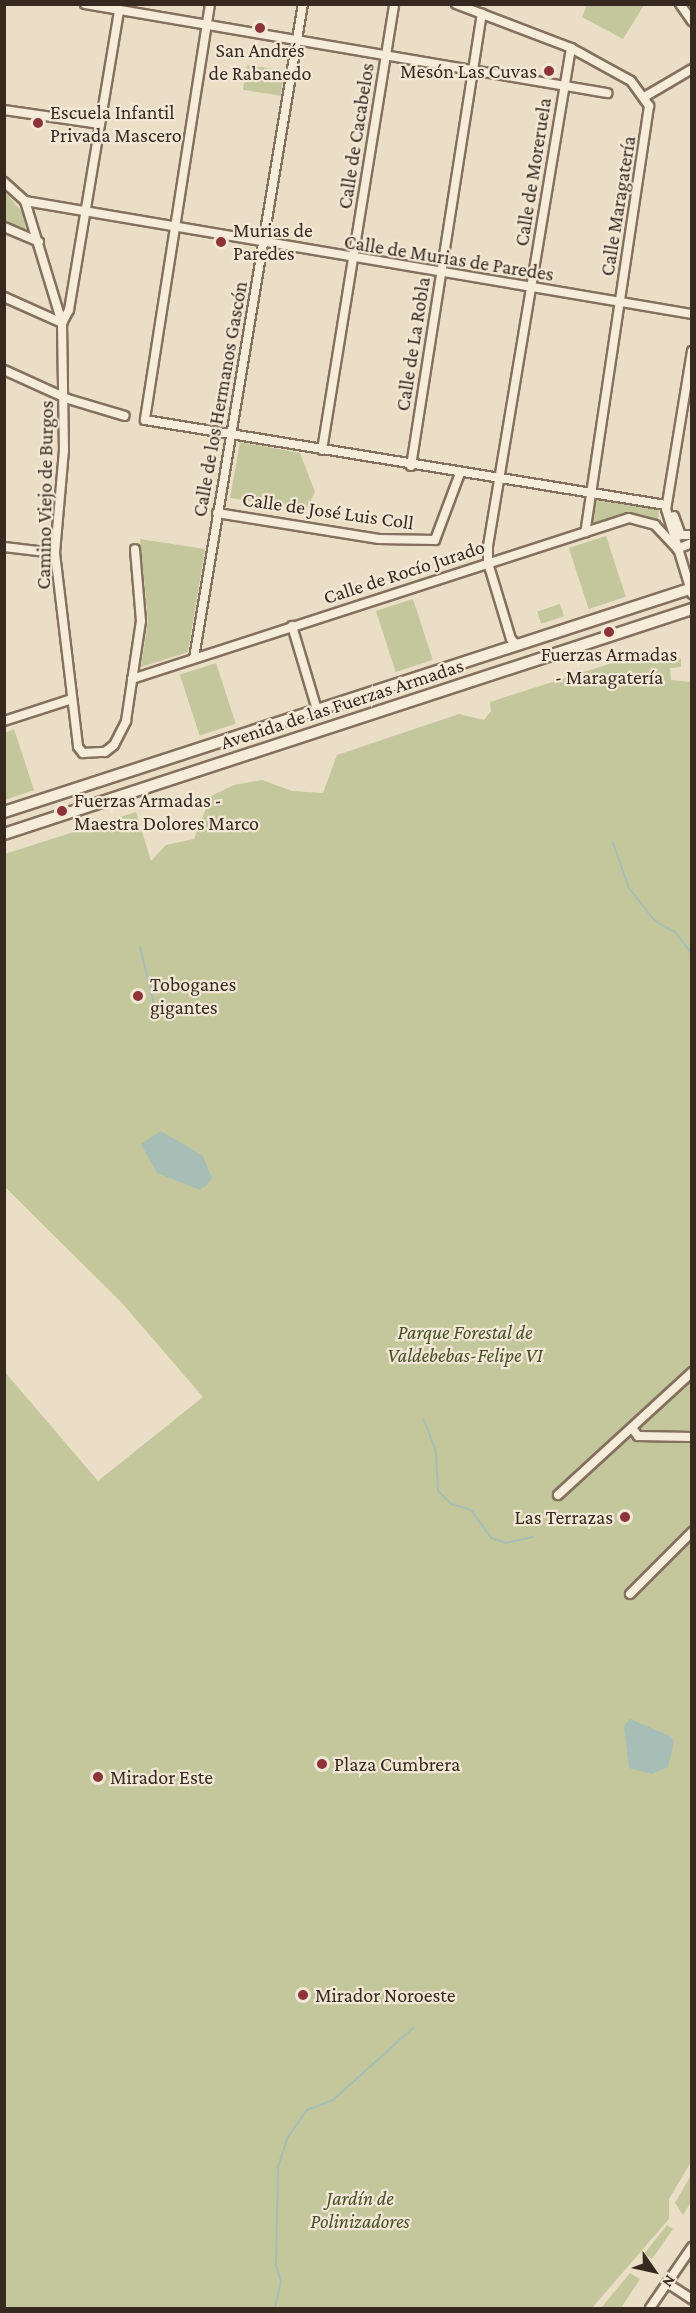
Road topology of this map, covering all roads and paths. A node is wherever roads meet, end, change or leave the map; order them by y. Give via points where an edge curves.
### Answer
1 (85, 4) edge
2 (210, 4) edge
3 (303, 4) edge
4 (394, 4) edge
5 (456, 4) edge
6 (680, 4) edge
7 (119, 10) junction
8 (482, 14) junction
9 (692, 21) edge
10 (206, 24) junction
11 (298, 42) junction
12 (571, 48) junction
13 (386, 55) junction
14 (474, 69) junction
15 (692, 69) edge
16 (564, 85) junction
17 (607, 93) dead end
18 (646, 96) junction
19 (4, 110) edge
20 (100, 124) junction
21 (4, 182) edge
22 (25, 201) junction
23 (86, 212) junction
24 (4, 227) edge
25 (174, 228) junction
26 (39, 242) junction
27 (264, 245) junction
28 (353, 260) junction
29 (441, 274) junction
30 (531, 288) junction
31 (4, 297) edge
32 (620, 303) junction
33 (692, 314) edge
34 (62, 323) junction
35 (692, 351) edge
36 (4, 370) edge
37 (64, 397) junction
38 (125, 416) dead end
39 (231, 433) junction
40 (322, 450) junction
41 (411, 466) junction
42 (460, 473) junction
43 (499, 479) junction
44 (588, 492) junction
45 (666, 505) junction
46 (217, 513) junction
47 (674, 516) dead end
48 (585, 532) junction
49 (691, 534) edge
50 (692, 543) edge
51 (4, 547) edge
52 (135, 549) dead end
53 (677, 549) junction
54 (55, 553) junction
55 (488, 563) junction
56 (691, 590) edge
57 (692, 609) edge
58 (292, 626) junction
59 (517, 645) junction
60 (194, 658) junction
61 (132, 679) junction
62 (72, 699) junction
63 (317, 711) junction
64 (4, 721) edge
65 (4, 812) edge
66 (4, 834) edge
67 (692, 1372) edge
68 (632, 1428) junction
69 (692, 1437) edge
70 (558, 1495) dead end
71 (692, 1532) edge
72 (630, 1594) dead end
73 (692, 2247) edge
74 (667, 2283) junction
75 (692, 2299) edge
76 (650, 2308) edge

1 - 7 street
2 - 10 street
3 - 11 street, Calle de los Hermanos Gascón
4 - 13 street, Calle de Cacabelos
5 - 8 street
6 - 9 street
7 - 10 street
7 - 20 street
8 - 12 street
8 - 14 street, Calle de La Robla
10 - 11 street
10 - 25 street
11 - 13 street
11 - 27 street, Calle de los Hermanos Gascón
12 - 16 street, Calle de Moreruela
12 - 18 street via 631,81
13 - 14 street
13 - 28 street, Calle de Cacabelos
14 - 16 street
14 - 29 street, Calle de La Robla
15 - 18 street
16 - 17 street
16 - 30 street, Calle de Moreruela
18 - 32 street, Calle Maragatería via 647,131
19 - 20 street
20 - 23 street
21 - 22 street, Camino Viejo de Burgos
22 - 23 street, Calle de Murias de Paredes
22 - 26 street, Camino Viejo de Burgos
23 - 25 street, Calle de Murias de Paredes
23 - 34 street via 69,310
24 - 26 street
25 - 27 street, Calle de Murias de Paredes
25 - 39 street via 145,420
26 - 34 street, Camino Viejo de Burgos
27 - 28 street, Calle de Murias de Paredes
27 - 39 street, Calle de los Hermanos Gascón
28 - 29 street, Calle de Murias de Paredes
28 - 40 street, Calle de Cacabelos
29 - 30 street, Calle de Murias de Paredes
29 - 41 street, Calle de La Robla
30 - 32 street, Calle de Murias de Paredes
30 - 43 street, Calle de Moreruela
31 - 34 street
32 - 33 street, Calle de Murias de Paredes
32 - 44 street, Calle Maragatería
34 - 37 street, Camino Viejo de Burgos
35 - 45 street
36 - 37 street
37 - 38 street
37 - 54 street, Camino Viejo de Burgos
39 - 40 street
39 - 46 street, Calle de los Hermanos Gascón
40 - 41 street
41 - 42 street
42 - 43 street
42 - 46 street, Calle de José Luis Coll via 435,540 379,539
43 - 44 street
43 - 55 street, Calle de Moreruela
44 - 45 street
44 - 48 street, Calle Maragatería
45 - 53 street
46 - 60 street, Calle de los Hermanos Gascón
47 - 49 street via 679,536
48 - 53 street, Calle de Rocío Jurado via 636,518 660,528
48 - 55 street, Calle de Rocío Jurado
50 - 53 street
51 - 54 street
52 - 61 street via 141,621
53 - 56 street
54 - 62 street, Camino Viejo de Burgos
55 - 58 street, Calle de Rocío Jurado
55 - 59 street via 512,641
56 - 59 street, Avenida de las Fuerzas Armadas
57 - 66 street, Avenida de las Fuerzas Armadas
58 - 60 street, Calle de Rocío Jurado
58 - 63 street
59 - 63 street, Avenida de las Fuerzas Armadas
60 - 61 street, Calle de Rocío Jurado
61 - 62 street, Camino Viejo de Burgos via 121,736 105,752 82,753 78,747
62 - 64 street
63 - 65 street, Avenida de las Fuerzas Armadas
67 - 68 street
68 - 69 street via 638,1436
68 - 70 street
71 - 72 street
73 - 74 street
74 - 75 street
74 - 76 street

